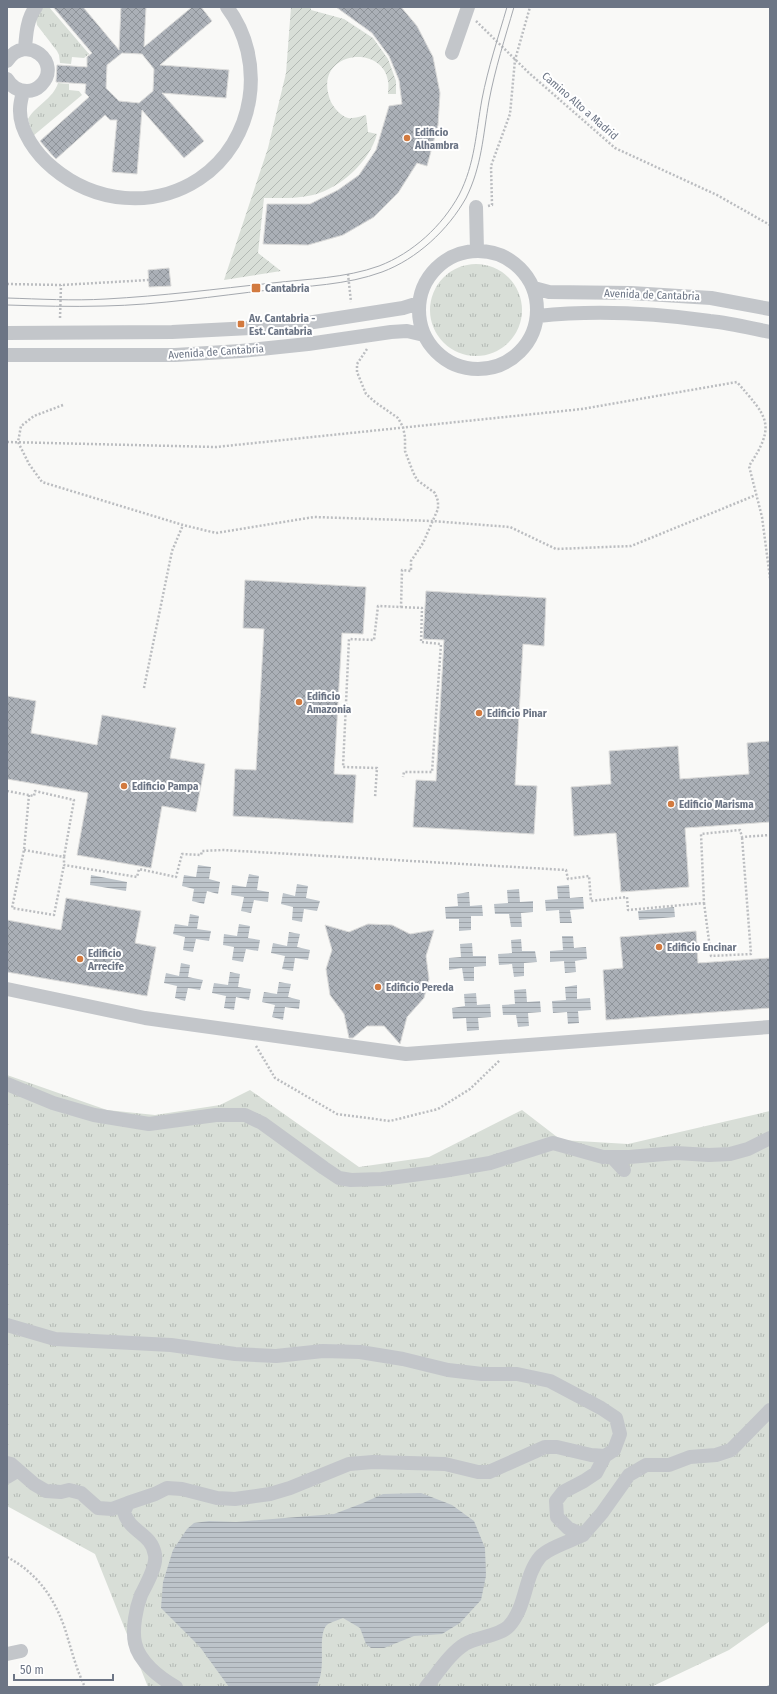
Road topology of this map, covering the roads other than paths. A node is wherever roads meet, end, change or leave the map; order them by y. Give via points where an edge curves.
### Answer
1 (36, 7) edge
2 (227, 7) edge
3 (467, 10) edge
4 (25, 49) junction
5 (452, 53) dead end
6 (7, 61) edge
7 (7, 79) edge
8 (23, 91) junction
9 (476, 207) road end
10 (478, 252) junction
11 (534, 288) junction
12 (419, 303) junction
13 (770, 309) edge
14 (538, 316) junction
15 (770, 332) edge
16 (7, 333) edge
17 (424, 335) junction
18 (7, 355) edge
19 (7, 990) edge
20 (770, 1027) edge
21 (7, 1084) edge
22 (770, 1138) edge
23 (612, 1157) junction
24 (624, 1170) dead end
25 (7, 1325) edge
26 (770, 1410) edge
27 (605, 1456) junction
28 (10, 1470) edge
29 (128, 1503) junction
30 (112, 1509) junction
31 (126, 1521) junction
32 (583, 1535) junction
33 (21, 1651) dead end
34 (7, 1654) edge
35 (176, 1687) edge
36 (426, 1687) edge

1 - 4 street via 29,22
2 - 8 street via 242,31 252,69 248,110 240,130 217,163 200,178 178,189 160,196 135,199 110,197 67,180 34,148 22,124 20,110
3 - 5 street
4 - 6 street via 11,55
4 - 8 street via 40,54 45,60 47,75 38,88
7 - 8 street via 16,89
9 - 10 street
10 - 11 street via 495,253 515,264 526,274
10 - 12 street via 454,256 439,266 426,281
11 - 13 street, Avenida de Cantabria via 549,292 631,293 711,298
11 - 14 street
12 - 16 street, Avenida de Cantabria via 403,308 288,326 172,332
12 - 17 street
14 - 15 street, Avenida de Cantabria via 636,313 710,321
14 - 17 street via 527,344 507,363 478,370 450,363 432,347
17 - 18 street, Avenida de Cantabria via 407,331 241,351 175,355
19 - 20 street via 145,1018 406,1054
21 - 23 street via 53,1103 94,1115 150,1124 216,1115 244,1116 262,1123 340,1178 352,1180 382,1179 490,1163 553,1143 603,1157
22 - 23 street via 730,1154 676,1153
23 - 24 street
25 - 27 street via 55,1339 171,1345 234,1354 276,1356 322,1351 360,1352 448,1370 524,1375 550,1381 616,1418 620,1434 614,1450
26 - 32 street via 731,1450 690,1457 668,1465 646,1465 629,1475
27 - 29 street via 545,1447 488,1472 445,1464 357,1463 265,1495 235,1499 217,1498 167,1488
27 - 32 street via 596,1473 563,1492 556,1501 557,1517 568,1528
28 - 30 street via 46,1491 69,1490 81,1493 98,1508
29 - 30 street
29 - 31 street via 124,1512
30 - 31 street
31 - 35 street via 147,1538 154,1547 156,1557 140,1597 135,1643 148,1665
32 - 36 street via 541,1556 533,1566 525,1596 508,1628 466,1644 454,1652
33 - 34 street

